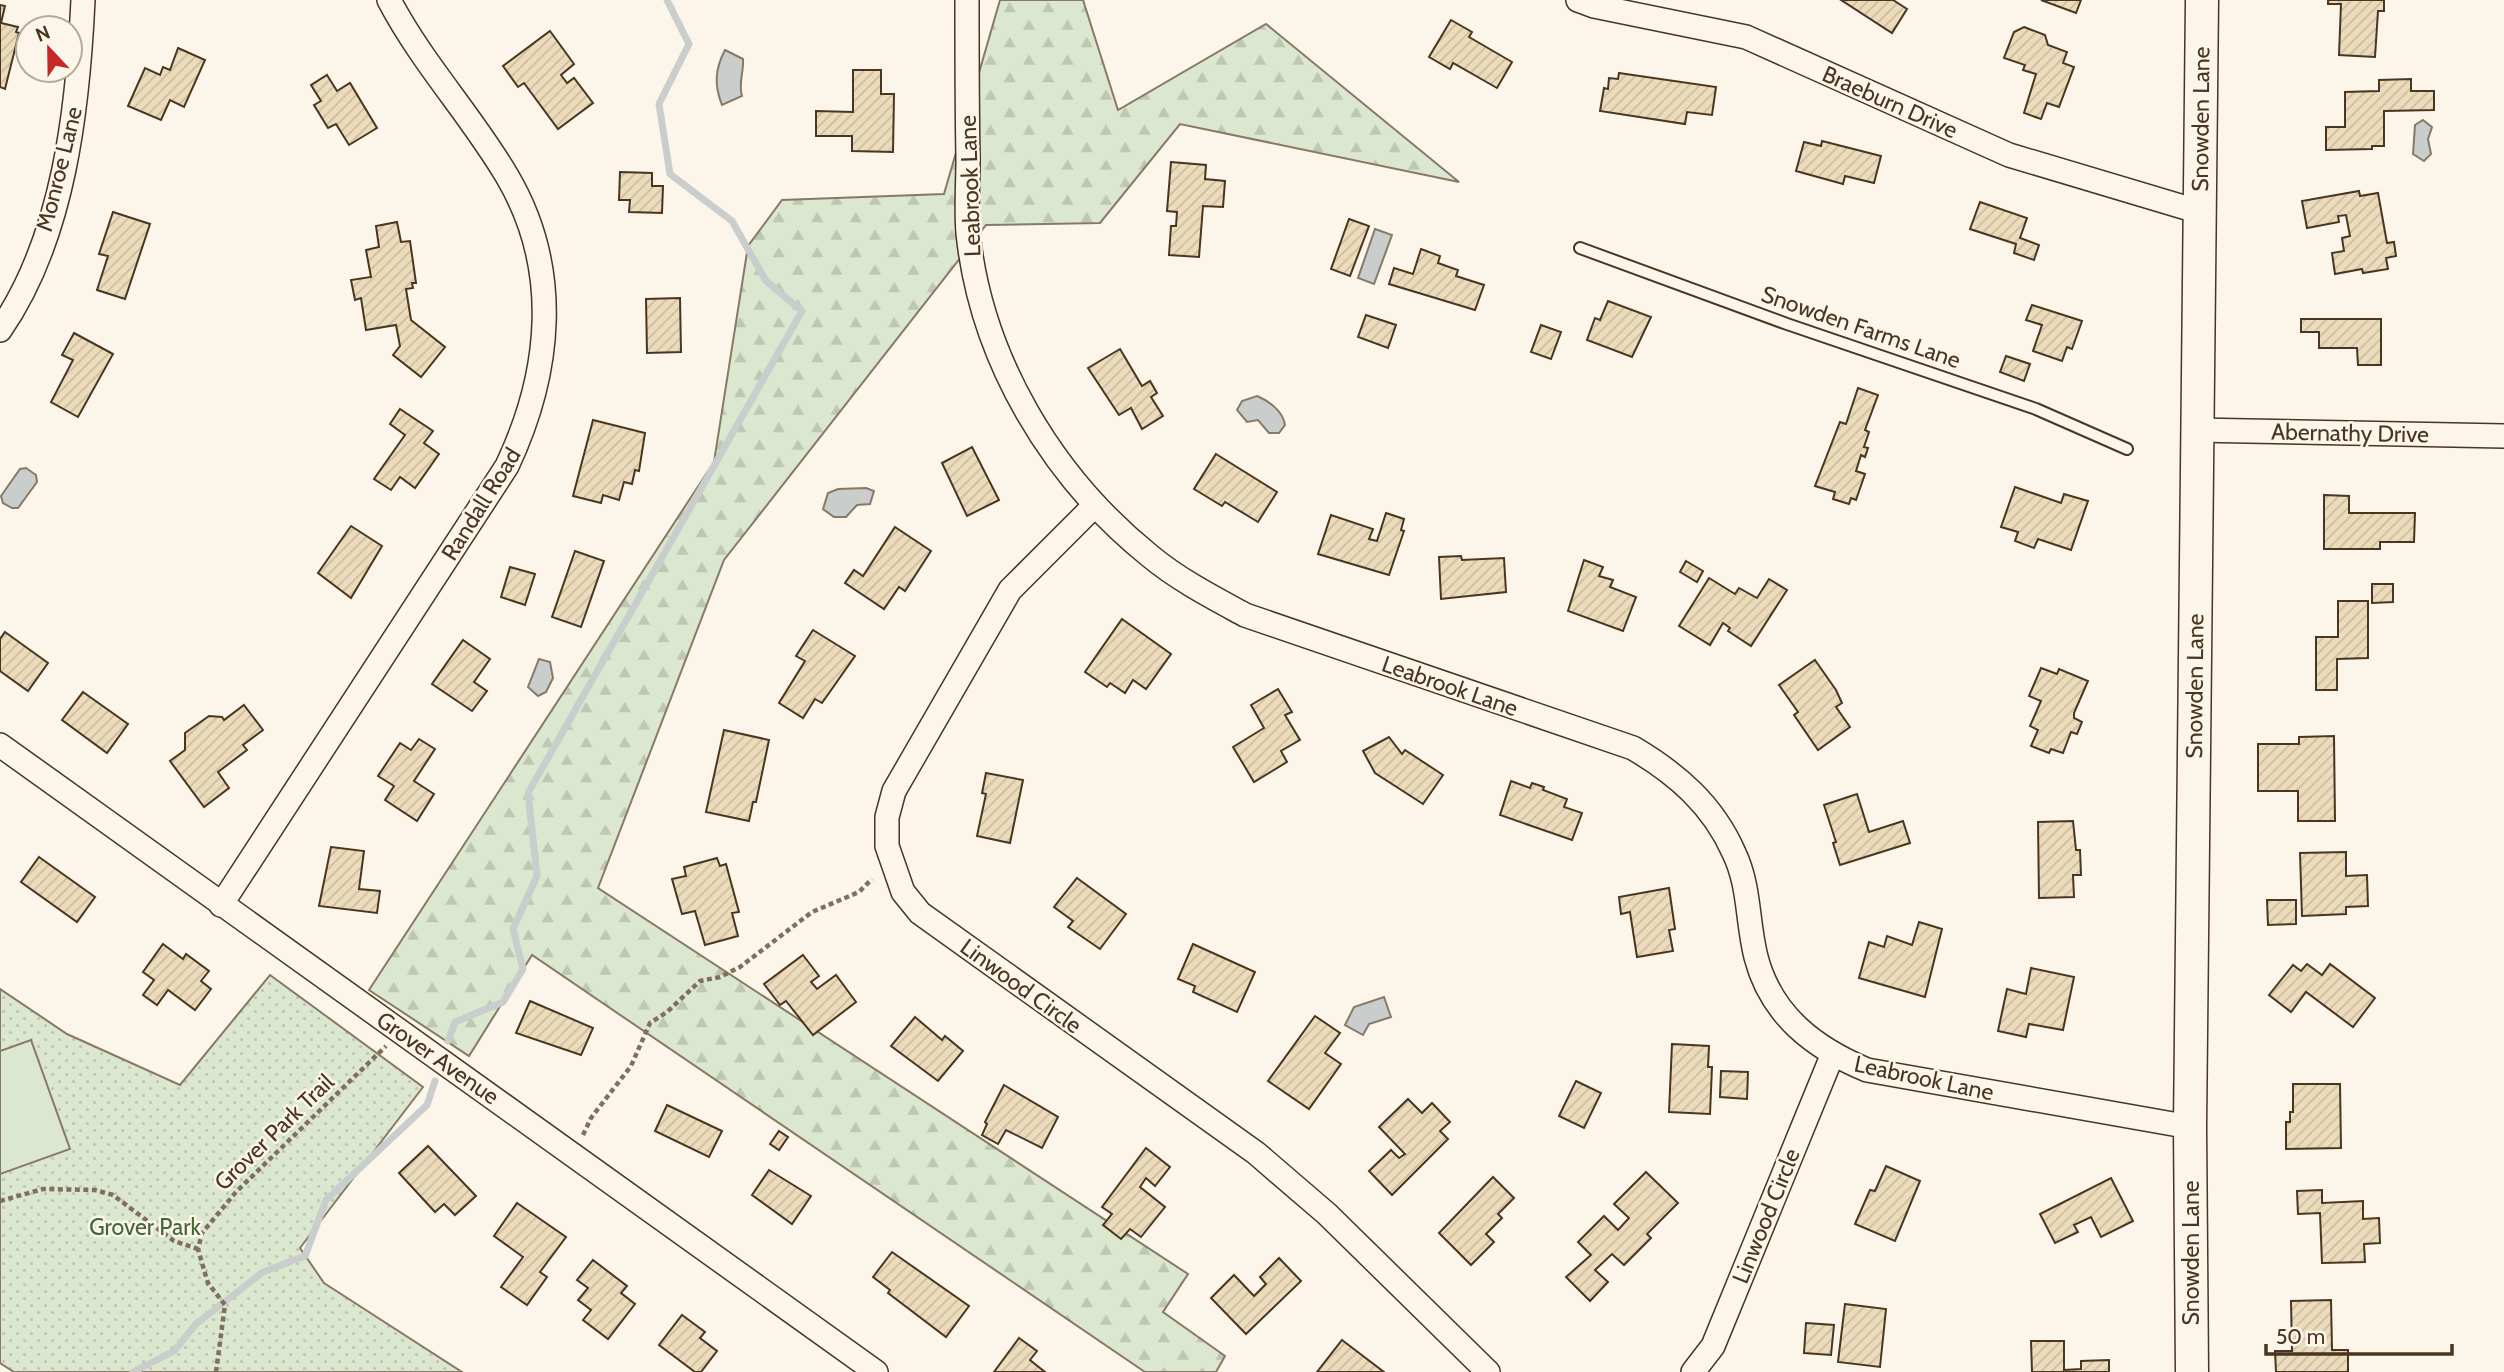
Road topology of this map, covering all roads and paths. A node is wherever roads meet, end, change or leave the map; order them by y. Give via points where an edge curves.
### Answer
1 (83, 0) edge
2 (389, 0) edge
3 (967, 0) edge
4 (1578, 0) edge
5 (2202, 0) edge
6 (2200, 212) junction
7 (1580, 248) dead end
8 (0, 330) edge
9 (2195, 429) junction
10 (2504, 436) edge
11 (2127, 449) dead end
12 (1095, 505) junction
13 (0, 745) edge
14 (872, 879) dead end
15 (221, 905) junction
16 (389, 1043) dead end
17 (1832, 1056) junction
18 (2190, 1127) junction
19 (582, 1160) junction
20 (0, 1201) edge
21 (198, 1249) junction
22 (216, 1372) edge
23 (876, 1372) edge
24 (1488, 1372) edge
25 (1693, 1372) edge
26 (2192, 1372) edge

1 - 8 street, Monroe Lane via 79,83 69,148 30,271
2 - 15 street, Randall Road via 405,31 509,178 528,221 545,307 537,389 507,466
3 - 12 street, Leabrook Lane via 968,232 974,275 989,329 1020,399 1066,471
4 - 6 street, Braeburn Drive via 1746,37 2009,155
5 - 6 street, Snowden Lane
6 - 9 street, Snowden Lane
7 - 11 lane, Snowden Farms Lane via 2036,410
9 - 10 street, Abernathy Drive
9 - 18 street, Snowden Lane
12 - 17 street, Leabrook Lane via 1150,556 1245,615 1633,748 1664,766 1691,789 1735,854 1766,985 1791,1022
12 - 24 street, Linwood Circle via 1010,590 894,791 887,817 893,869 920,913 1266,1161 1327,1214
13 - 15 street, Grover Avenue
14 - 19 path via 859,892 812,912 740,967 700,981 650,1023 631,1066 591,1118 581,1139
15 - 19 street, Grover Avenue
16 - 21 path, Grover Park Trail via 216,1213 202,1233
17 - 18 street, Leabrook Lane via 1867,1070
17 - 25 street, Linwood Circle via 1713,1346
18 - 26 street, Snowden Lane
19 - 23 street, Grover Avenue
20 - 21 path via 43,1189 104,1192 174,1241
21 - 22 path via 208,1283 225,1305

